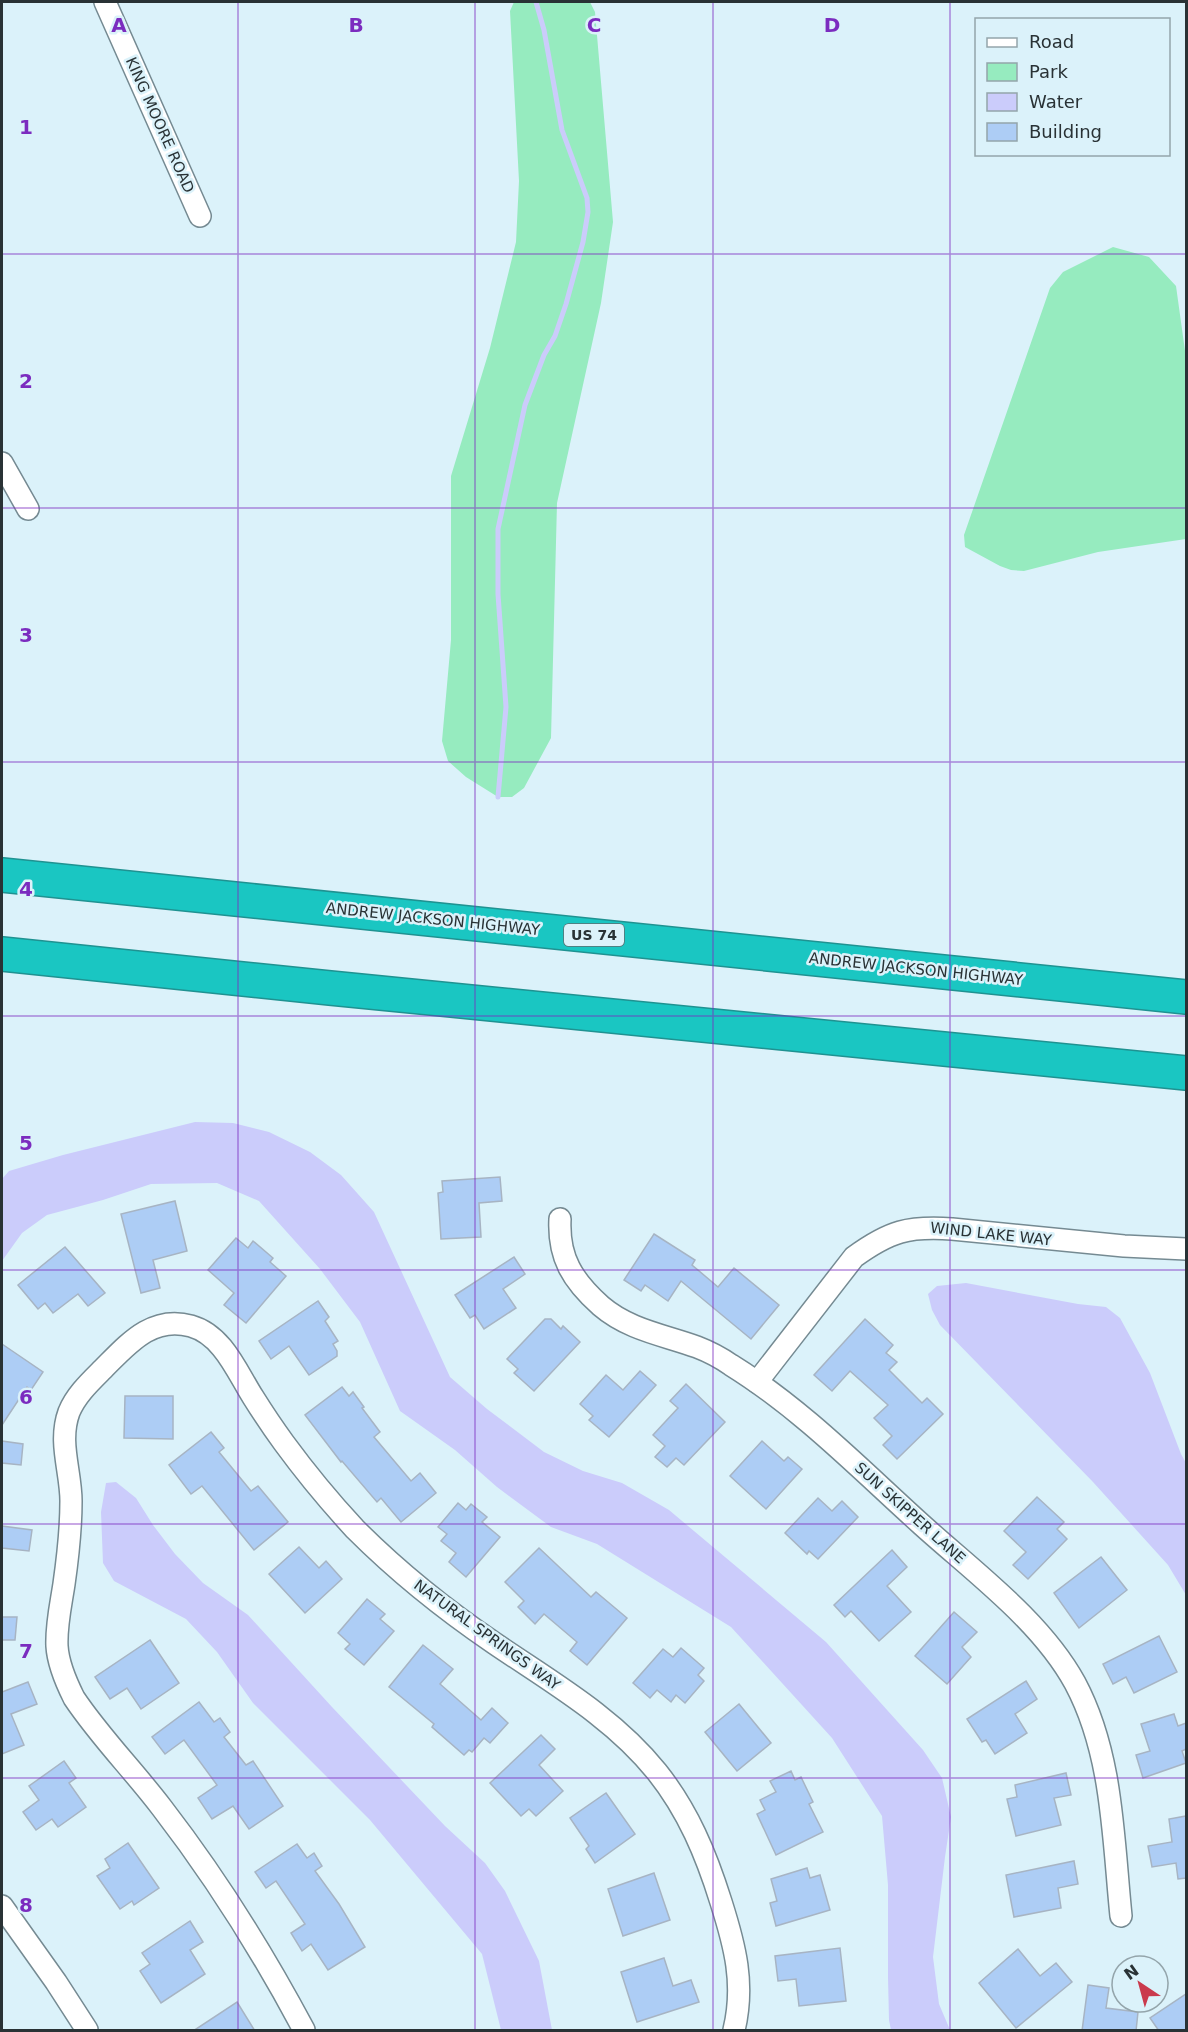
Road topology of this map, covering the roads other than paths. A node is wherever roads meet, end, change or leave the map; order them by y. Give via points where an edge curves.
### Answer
1 (105, 2) edge
2 (200, 216) dead end
3 (2, 463) edge
4 (28, 509) dead end
5 (2, 875) edge
6 (2, 954) edge
7 (1186, 997) edge
8 (1186, 1072) edge
9 (560, 1219) dead end
10 (1186, 1249) edge
11 (757, 1382) junction
12 (2, 1906) edge
13 (1121, 1916) dead end
14 (87, 2031) edge
15 (304, 2031) edge
16 (734, 2031) edge

1 - 2 street, KING MOORE ROAD
3 - 4 street
5 - 7 highway, ANDREW JACKSON HIGHWAY / US 74
6 - 8 highway
9 - 11 street, SUN SKIPPER LANE via 565,1261 575,1278 604,1308 636,1327 715,1355
10 - 11 street, WIND LAKE WAY via 924,1227 906,1229 854,1257
11 - 13 street, SUN SKIPPER LANE via 859,1466 1007,1600 1045,1640 1074,1681 1101,1754
12 - 14 street
15 - 16 street, NATURAL SPRINGS WAY via 266,1962 200,1859 74,1698 57,1651 71,1524 71,1484 64,1442 70,1410 88,1384 134,1338 162,1325 192,1326 216,1341 286,1446 368,1541 442,1606 613,1727 658,1773 705,1851 728,1924 740,1984

